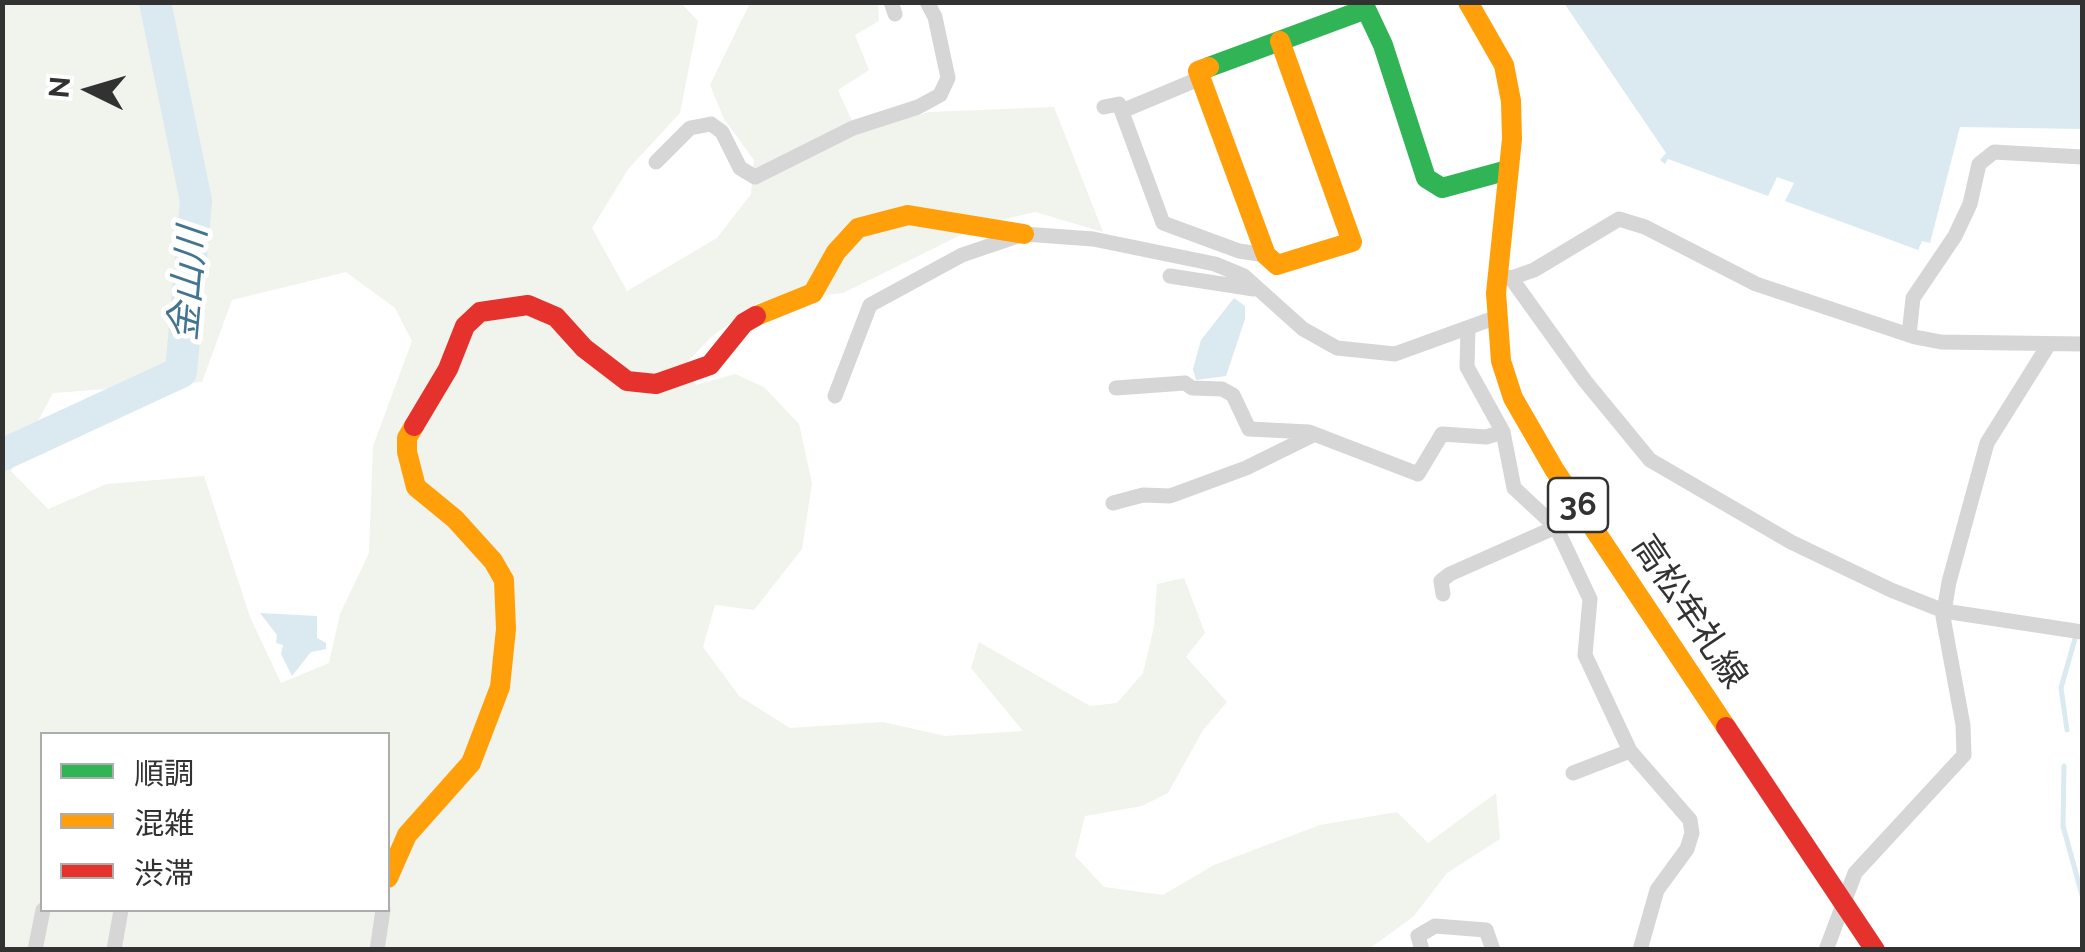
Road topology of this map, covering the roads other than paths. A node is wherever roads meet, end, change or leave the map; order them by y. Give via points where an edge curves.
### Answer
1 (927, 2) edge
2 (1468, 2) edge
3 (1280, 41) junction
4 (1201, 78) junction
5 (1104, 108) dead end
6 (1122, 111) junction
7 (2082, 156) edge
8 (656, 162) dead end
9 (1508, 170) junction
10 (1024, 234) junction
11 (1266, 255) junction
12 (1170, 276) dead end
13 (1504, 276) junction
14 (1258, 290) junction
15 (1497, 317) junction
16 (1468, 328) junction
17 (1910, 335) junction
18 (2049, 344) junction
19 (2082, 344) edge
20 (1116, 388) dead end
21 (835, 396) dead end
22 (1503, 432) junction
23 (1315, 434) junction
24 (1112, 503) dead end
25 (1556, 527) junction
26 (1443, 594) dead end
27 (1944, 611) junction
28 (2082, 632) edge
29 (1630, 750) junction
30 (1573, 773) dead end
31 (390, 873) edge
32 (1843, 898) junction
33 (43, 912) edge
34 (121, 912) edge
35 (383, 912) edge
36 (35, 950) edge
37 (114, 950) edge
38 (378, 950) edge
39 (1422, 950) edge
40 (1492, 950) edge
41 (1640, 950) edge
42 (1826, 950) edge
43 (1876, 950) edge

1 - 8 street via 948,78 940,95 853,128 755,177 740,168 711,124 690,128
2 - 9 street, 高松牟礼線 / 36 via 1504,65 1511,101
3 - 4 street via 1198,71
3 - 9 street via 1366,9 1426,178 1442,188
3 - 11 street via 1352,242 1277,265
4 - 6 street
4 - 11 street
5 - 6 street via 1120,104
6 - 11 street via 1163,223
7 - 17 street via 1994,152 1979,164 1955,236 1913,298
9 - 13 street, 高松牟礼線 / 36
10 - 14 street via 1215,264
10 - 21 street via 962,255 870,306
10 - 31 street via 908,216 858,228 813,293 770,306 744,323 710,365 656,384 627,381 556,316 528,305 480,312 465,326 407,438 408,452 416,487 466,530 504,580 500,688 471,763 407,835
12 - 14 street
13 - 15 street, 高松牟礼線 / 36
13 - 17 street via 1534,270 1620,219 1756,284
13 - 27 street via 1650,460 1791,542
14 - 16 street via 1337,348 1395,354
15 - 16 street
15 - 32 street, 高松牟礼線 / 36 via 1501,361 1532,434
16 - 22 street via 1470,378
17 - 18 street
18 - 19 street
18 - 27 street via 1987,443
20 - 23 street via 1222,388 1233,395 1249,429
22 - 23 street via 1442,434 1418,474
22 - 25 street via 1514,488
23 - 24 street via 1187,490
25 - 26 street via 1450,574 1441,581
25 - 29 street via 1590,599 1585,655
27 - 28 street
27 - 32 street via 1964,755 1887,834
29 - 30 street
29 - 41 street via 1683,808 1692,832 1657,890
32 - 42 street
32 - 43 street, 高松牟礼線 / 36
33 - 36 street
34 - 37 street
35 - 38 street
39 - 40 street via 1418,936 1435,926 1486,930

